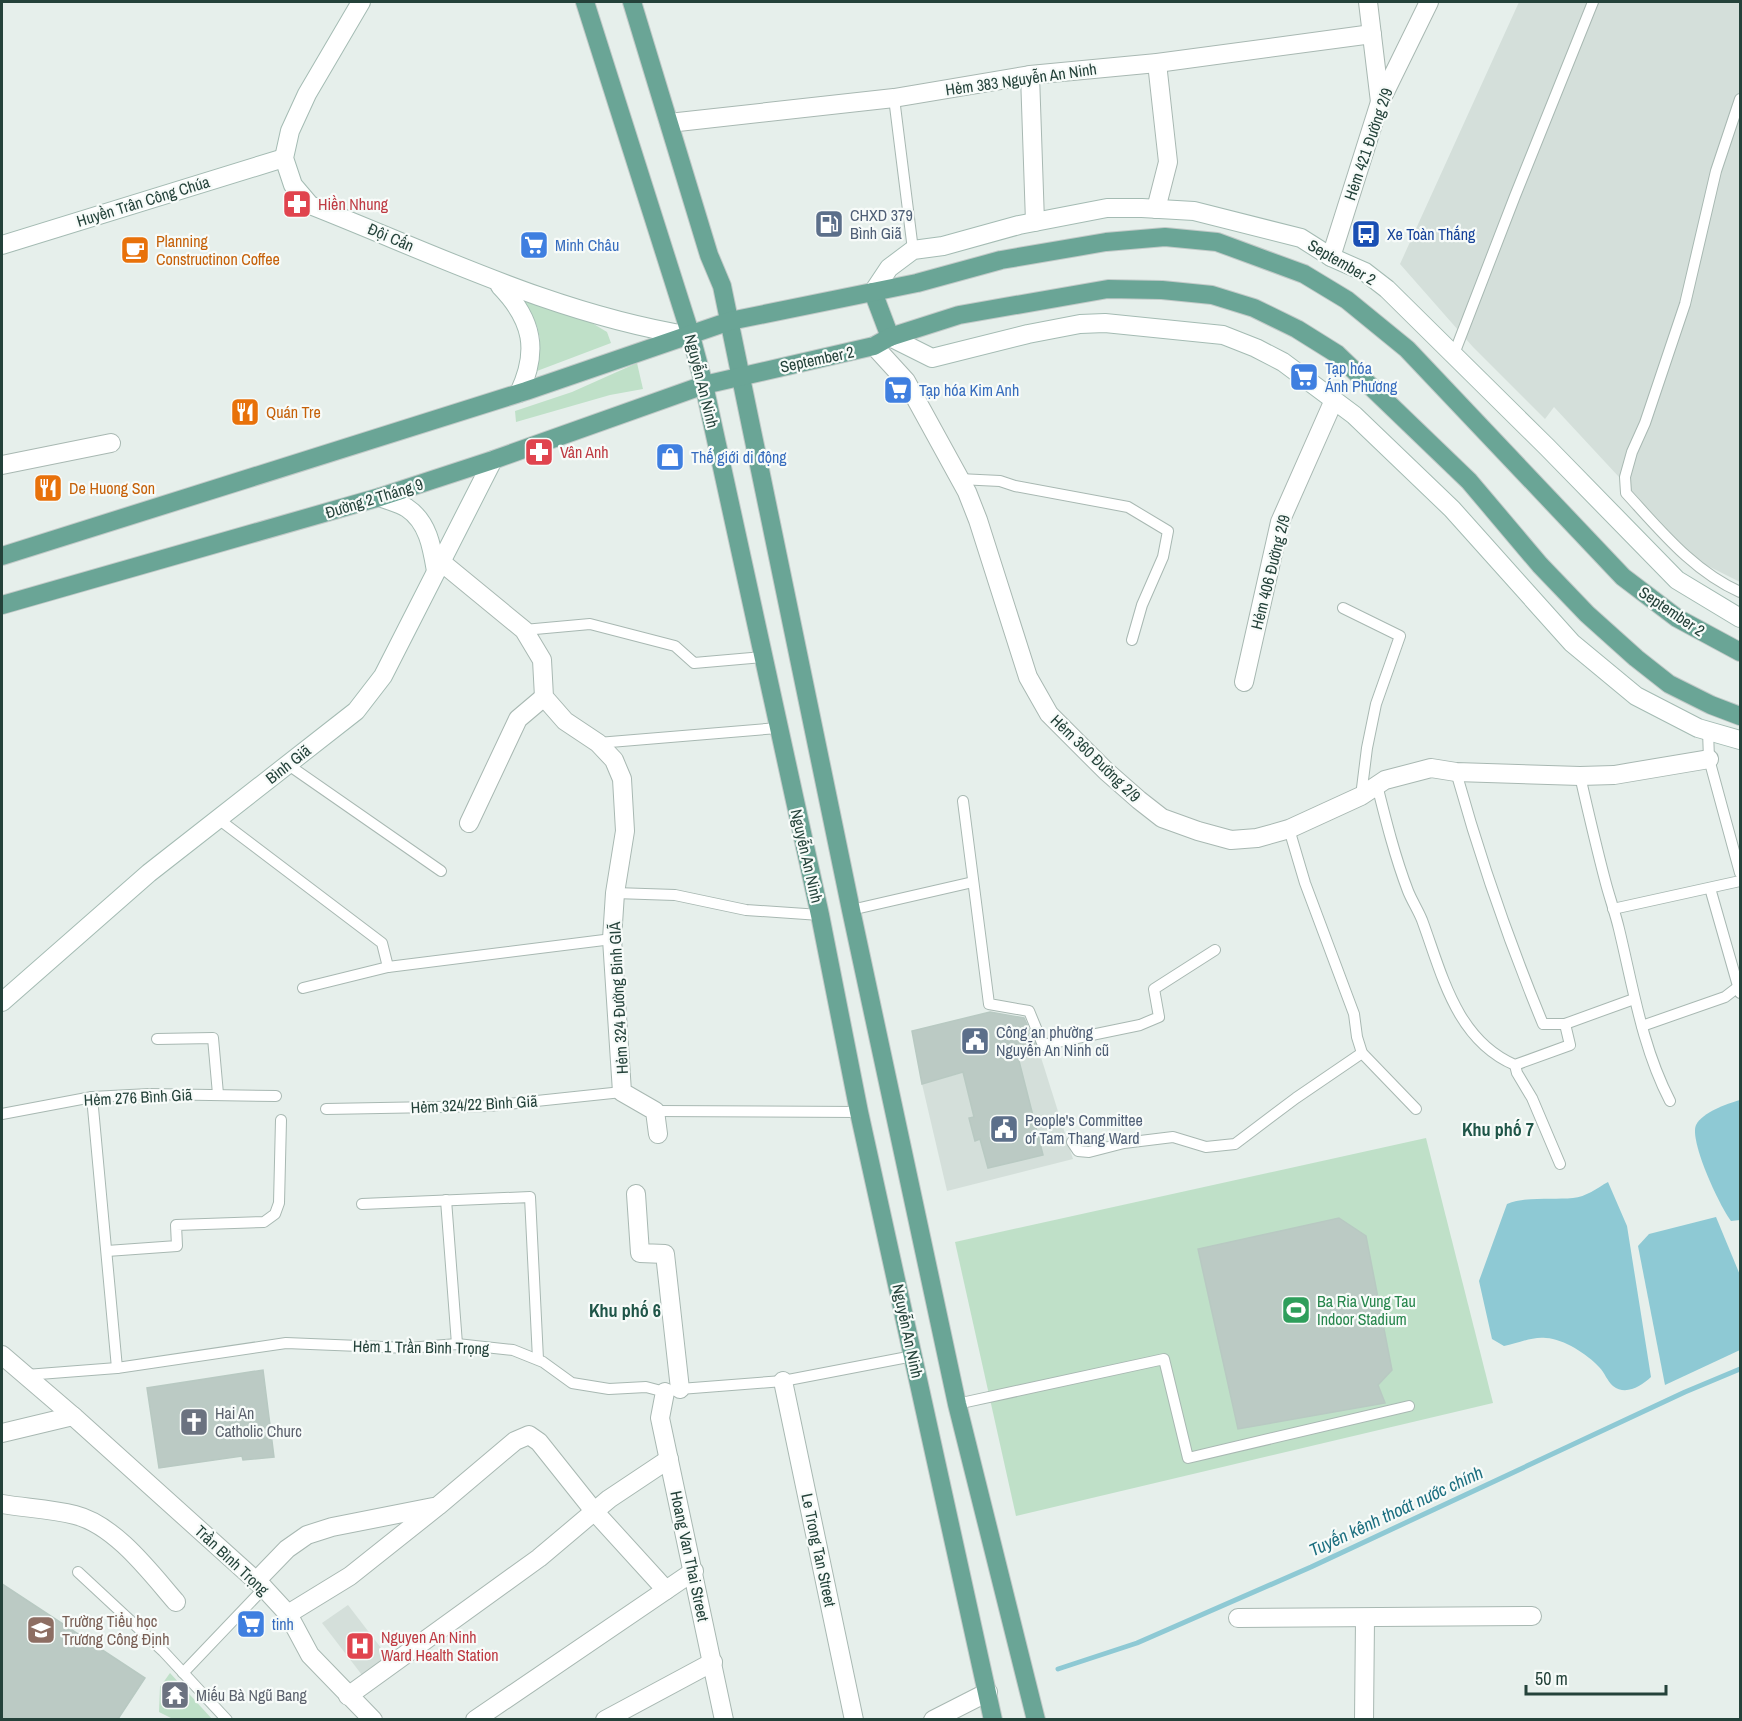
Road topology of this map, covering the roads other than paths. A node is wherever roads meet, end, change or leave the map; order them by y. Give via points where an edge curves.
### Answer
1 (361, 2) edge
2 (585, 2) edge
3 (632, 2) edge
4 (1368, 2) edge
5 (1429, 2) edge
6 (1593, 2) edge
7 (1372, 34) junction
8 (1157, 63) junction
9 (1030, 75) junction
10 (894, 98) junction
11 (1740, 99) edge
12 (1380, 102) junction
13 (669, 123) junction
14 (284, 158) junction
15 (1156, 209) junction
16 (1035, 222) junction
17 (2, 245) edge
18 (913, 250) junction
19 (1331, 257) junction
20 (497, 282) junction
21 (873, 292) junction
22 (730, 321) junction
23 (691, 336) junction
24 (882, 341) junction
25 (1454, 354) junction
26 (741, 375) junction
27 (704, 385) junction
28 (519, 393) junction
29 (1334, 400) junction
30 (111, 443) dead end
31 (493, 460) junction
32 (2, 465) edge
33 (960, 479) junction
34 (380, 497) junction
35 (2, 556) edge
36 (438, 566) junction
37 (1740, 592) edge
38 (2, 605) edge
39 (1342, 609) dead end
40 (1740, 618) edge
41 (524, 630) junction
42 (1132, 640) dead end
43 (1740, 652) edge
44 (763, 657) junction
45 (1244, 682) dead end
46 (544, 697) junction
47 (1740, 716) edge
48 (778, 728) junction
49 (1708, 731) junction
50 (1740, 740) edge
51 (598, 743) junction
52 (1709, 759) junction
53 (288, 764) junction
54 (1456, 772) junction
55 (1580, 776) junction
56 (1377, 786) junction
57 (1361, 796) junction
58 (963, 801) dead end
59 (217, 818) junction
60 (469, 824) dead end
61 (1289, 829) junction
62 (441, 871) dead end
63 (1740, 873) edge
64 (1740, 881) edge
65 (973, 882) junction
66 (1710, 888) junction
67 (615, 893) junction
68 (1613, 909) junction
69 (851, 910) junction
70 (820, 915) junction
71 (612, 939) junction
72 (1215, 950) dead end
73 (388, 967) junction
74 (303, 988) dead end
75 (1739, 990) edge
76 (1634, 999) junction
77 (2, 1002) edge
78 (1565, 1024) junction
79 (1642, 1026) junction
80 (157, 1039) dead end
81 (1362, 1053) junction
82 (1515, 1065) junction
83 (622, 1092) junction
84 (218, 1094) junction
85 (276, 1096) dead end
86 (92, 1097) junction
87 (1670, 1101) dead end
88 (326, 1109) dead end
89 (1416, 1109) dead end
90 (655, 1111) junction
91 (859, 1112) junction
92 (2, 1114) edge
93 (281, 1119) dead end
94 (658, 1134) dead end
95 (1072, 1142) dead end
96 (1560, 1164) dead end
97 (636, 1194) dead end
98 (446, 1200) junction
99 (362, 1204) dead end
100 (107, 1251) junction
101 (457, 1344) junction
102 (2, 1354) edge
103 (913, 1356) junction
104 (538, 1359) junction
105 (117, 1368) junction
106 (26, 1375) junction
107 (783, 1381) junction
108 (672, 1391) junction
109 (957, 1404) junction
110 (1408, 1406) dead end
111 (925, 1412) junction
112 (73, 1416) junction
113 (2, 1433) edge
114 (669, 1459) junction
115 (2, 1504) edge
116 (438, 1506) junction
117 (594, 1511) junction
118 (694, 1571) junction
119 (78, 1572) dead end
120 (260, 1584) junction
121 (666, 1590) junction
122 (176, 1602) dead end
123 (288, 1614) junction
124 (1532, 1616) dead end
125 (1238, 1618) dead end
126 (1365, 1619) junction
127 (713, 1662) junction
128 (183, 1673) junction
129 (988, 1692) junction
130 (348, 1696) junction
131 (227, 1719) edge
132 (373, 1719) edge
133 (475, 1719) edge
134 (605, 1719) edge
135 (724, 1719) edge
136 (854, 1719) edge
137 (933, 1719) edge
138 (993, 1719) edge
139 (1036, 1719) edge
140 (1364, 1719) edge

1 - 14 street via 307,94 290,131
2 - 23 main road, Nguyễn An Ninh
3 - 13 main road, Nguyễn An Ninh
4 - 7 street
5 - 12 street, Hẻm 421 Đường 2/9
6 - 25 lane
7 - 8 street, Hẻm 383 Nguyễn An Ninh
7 - 12 street
8 - 9 street, Hẻm 383 Nguyễn An Ninh
8 - 15 street via 1168,162
9 - 10 street, Hẻm 383 Nguyễn An Ninh
9 - 16 street
10 - 13 street, Hẻm 383 Nguyễn An Ninh
10 - 18 lane
11 - 37 lane via 1716,171 1685,304 1632,452 1624,487 1693,564
12 - 19 street, Hẻm 421 Đường 2/9
13 - 22 main road, Nguyễn An Ninh
14 - 17 street, Huyền Trân Công Chúa
14 - 20 street, Đội Cấn via 293,185 310,205
15 - 16 street, September 2 via 1107,208
15 - 19 street, September 2 via 1194,211 1258,226 1301,238
16 - 18 street, September 2
18 - 21 street, September 2 via 889,268
19 - 25 street, September 2 via 1365,272 1387,289
20 - 23 street, Đội Cấn via 600,317
20 - 28 street via 516,302 531,344 528,373
21 - 22 main road, September 2
21 - 24 main road
21 - 43 main road, September 2 via 1001,260 1106,242 1166,237 1217,242 1304,274 1347,300 1407,349 1623,577 1677,618
22 - 23 main road
22 - 26 main road, Nguyễn An Ninh
23 - 27 main road, Nguyễn An Ninh
23 - 28 main road
24 - 26 main road, September 2
24 - 29 street via 932,357 1080,324 1223,335 1283,362
24 - 33 street, Hẻm 360 Đường 2/9
24 - 47 main road, September 2 via 959,315 1108,289 1212,295 1254,308 1337,354 1469,481 1540,565 1636,658 1669,684
25 - 40 street, September 2 via 1677,580
26 - 27 main road, Đường 2 Tháng 9
26 - 69 main road, Nguyễn An Ninh
27 - 31 main road, Đường 2 Tháng 9
27 - 44 main road, Nguyễn An Ninh
28 - 35 main road
29 - 45 street, Hẻm 406 Đường 2/9 via 1280,522
29 - 49 street via 1452,509 1572,643 1636,696
30 - 32 street
31 - 34 main road, Đường 2 Tháng 9
31 - 36 street, Bình Giã
33 - 42 lane via 1000,481 1128,507 1168,531 1163,557
33 - 61 street, Hẻm 360 Đường 2/9 via 978,520 1028,677 1049,714 1106,771 1162,818 1231,840
34 - 36 street via 407,508 424,525
34 - 38 main road, Đường 2 Tháng 9
36 - 41 street
36 - 53 street, Bình Giã via 382,676 356,711
39 - 57 lane via 1400,636 1376,704
41 - 44 lane via 590,624 675,646 694,663
41 - 46 street via 542,660
44 - 48 main road, Nguyễn An Ninh
46 - 51 street, Hẻm 324 Đường Binh GIÃ via 565,721
46 - 60 street via 518,718
48 - 51 lane
48 - 70 main road, Nguyễn An Ninh
49 - 50 street
49 - 52 lane
51 - 67 street, Hẻm 324 Đường Binh GIÃ via 614,760 622,779 625,831
52 - 55 street, Hẻm 360 Đường 2/9 via 1614,775
52 - 63 lane
53 - 59 street, Bình Giã
53 - 62 lane
54 - 55 street, Hẻm 360 Đường 2/9
54 - 56 street, Hẻm 360 Đường 2/9 via 1431,768 1385,780
54 - 78 lane via 1479,853 1521,971 1544,1024
55 - 68 lane
56 - 57 street, Hẻm 360 Đường 2/9
56 - 82 lane via 1403,877 1446,988 1463,1021 1484,1045
57 - 61 street, Hẻm 360 Đường 2/9
58 - 65 lane
59 - 73 lane via 382,943
59 - 77 street, Bình Giã
61 - 81 lane via 1354,1014
64 - 66 lane
65 - 69 lane
65 - 72 lane via 989,1005 1029,1011 1043,1045 1140,1025 1159,1017 1154,989
66 - 68 lane
66 - 75 lane
67 - 70 lane via 675,896 746,910
67 - 71 street, Hẻm 324 Đường Binh GIÃ
68 - 76 lane
69 - 109 main road, Nguyễn An Ninh
70 - 91 main road, Nguyễn An Ninh
71 - 73 lane
71 - 83 street, Hẻm 324 Đường Binh GIÃ
73 - 74 lane
75 - 79 lane
76 - 78 lane
76 - 79 lane
78 - 82 lane via 1570,1044
79 - 87 lane
80 - 84 lane via 213,1038
81 - 89 lane
81 - 95 lane via 1235,1144 1206,1147 1173,1137 1089,1152 1078,1151
82 - 96 lane
83 - 88 lane, Hẻm 324/22 Bình Giã via 489,1106
83 - 90 street, Hẻm 324 Đường Binh GIÃ
84 - 85 lane, Hẻm 276 Bình Giã
84 - 86 lane, Hẻm 276 Bình Giã
86 - 92 lane, Hẻm 276 Bình Giã
86 - 100 lane
90 - 91 lane
90 - 94 street
91 - 103 main road, Nguyễn An Ninh
93 - 100 lane via 279,1203 275,1214 264,1222 176,1225 177,1245
97 - 108 street, Hoang Van Thai Street via 640,1253 665,1254
98 - 99 lane
98 - 101 lane
98 - 104 lane via 530,1197
100 - 105 lane
101 - 104 lane, Hẻm 1 Trần Bình Trọng via 513,1350
101 - 105 lane, Hẻm 1 Trần Bình Trọng via 408,1348 286,1343
102 - 106 street, Trần Bình Trọng
103 - 107 lane, Hẻm 1 Trần Bình Trọng
103 - 111 main road, Nguyễn An Ninh
104 - 108 lane, Hẻm 1 Trần Bình Trọng via 572,1383 609,1389 646,1387
105 - 106 lane, Hẻm 1 Trần Bình Trọng
106 - 112 street, Trần Bình Trọng
107 - 108 lane, Hẻm 1 Trần Bình Trọng
107 - 136 street, Le Trong Tan Street
108 - 114 street, Hoang Van Thai Street via 660,1418
109 - 110 lane via 1164,1359 1188,1458
109 - 111 main road
109 - 139 main road, Nguyễn An Ninh
111 - 129 main road, Nguyễn An Ninh
112 - 113 street
112 - 120 street, Trần Bình Trọng
114 - 117 street
114 - 118 street, Hoang Van Thai Street
115 - 122 street via 77,1516 95,1525 138,1558
116 - 117 street via 515,1441 529,1435 539,1442
116 - 120 street via 307,1535 287,1549
116 - 123 street via 350,1576
117 - 121 street
117 - 130 street via 539,1558
118 - 121 street
118 - 127 street, Hoang Van Thai Street
119 - 128 lane
120 - 123 street, Trần Bình Trọng
120 - 128 lane
121 - 133 street
123 - 130 street, Trần Bình Trọng via 310,1655
124 - 126 street
125 - 126 street
126 - 140 street
127 - 134 street
127 - 135 street, Hoang Van Thai Street
128 - 131 lane
129 - 137 street
129 - 138 main road, Nguyễn An Ninh
130 - 132 street, Trần Bình Trọng

